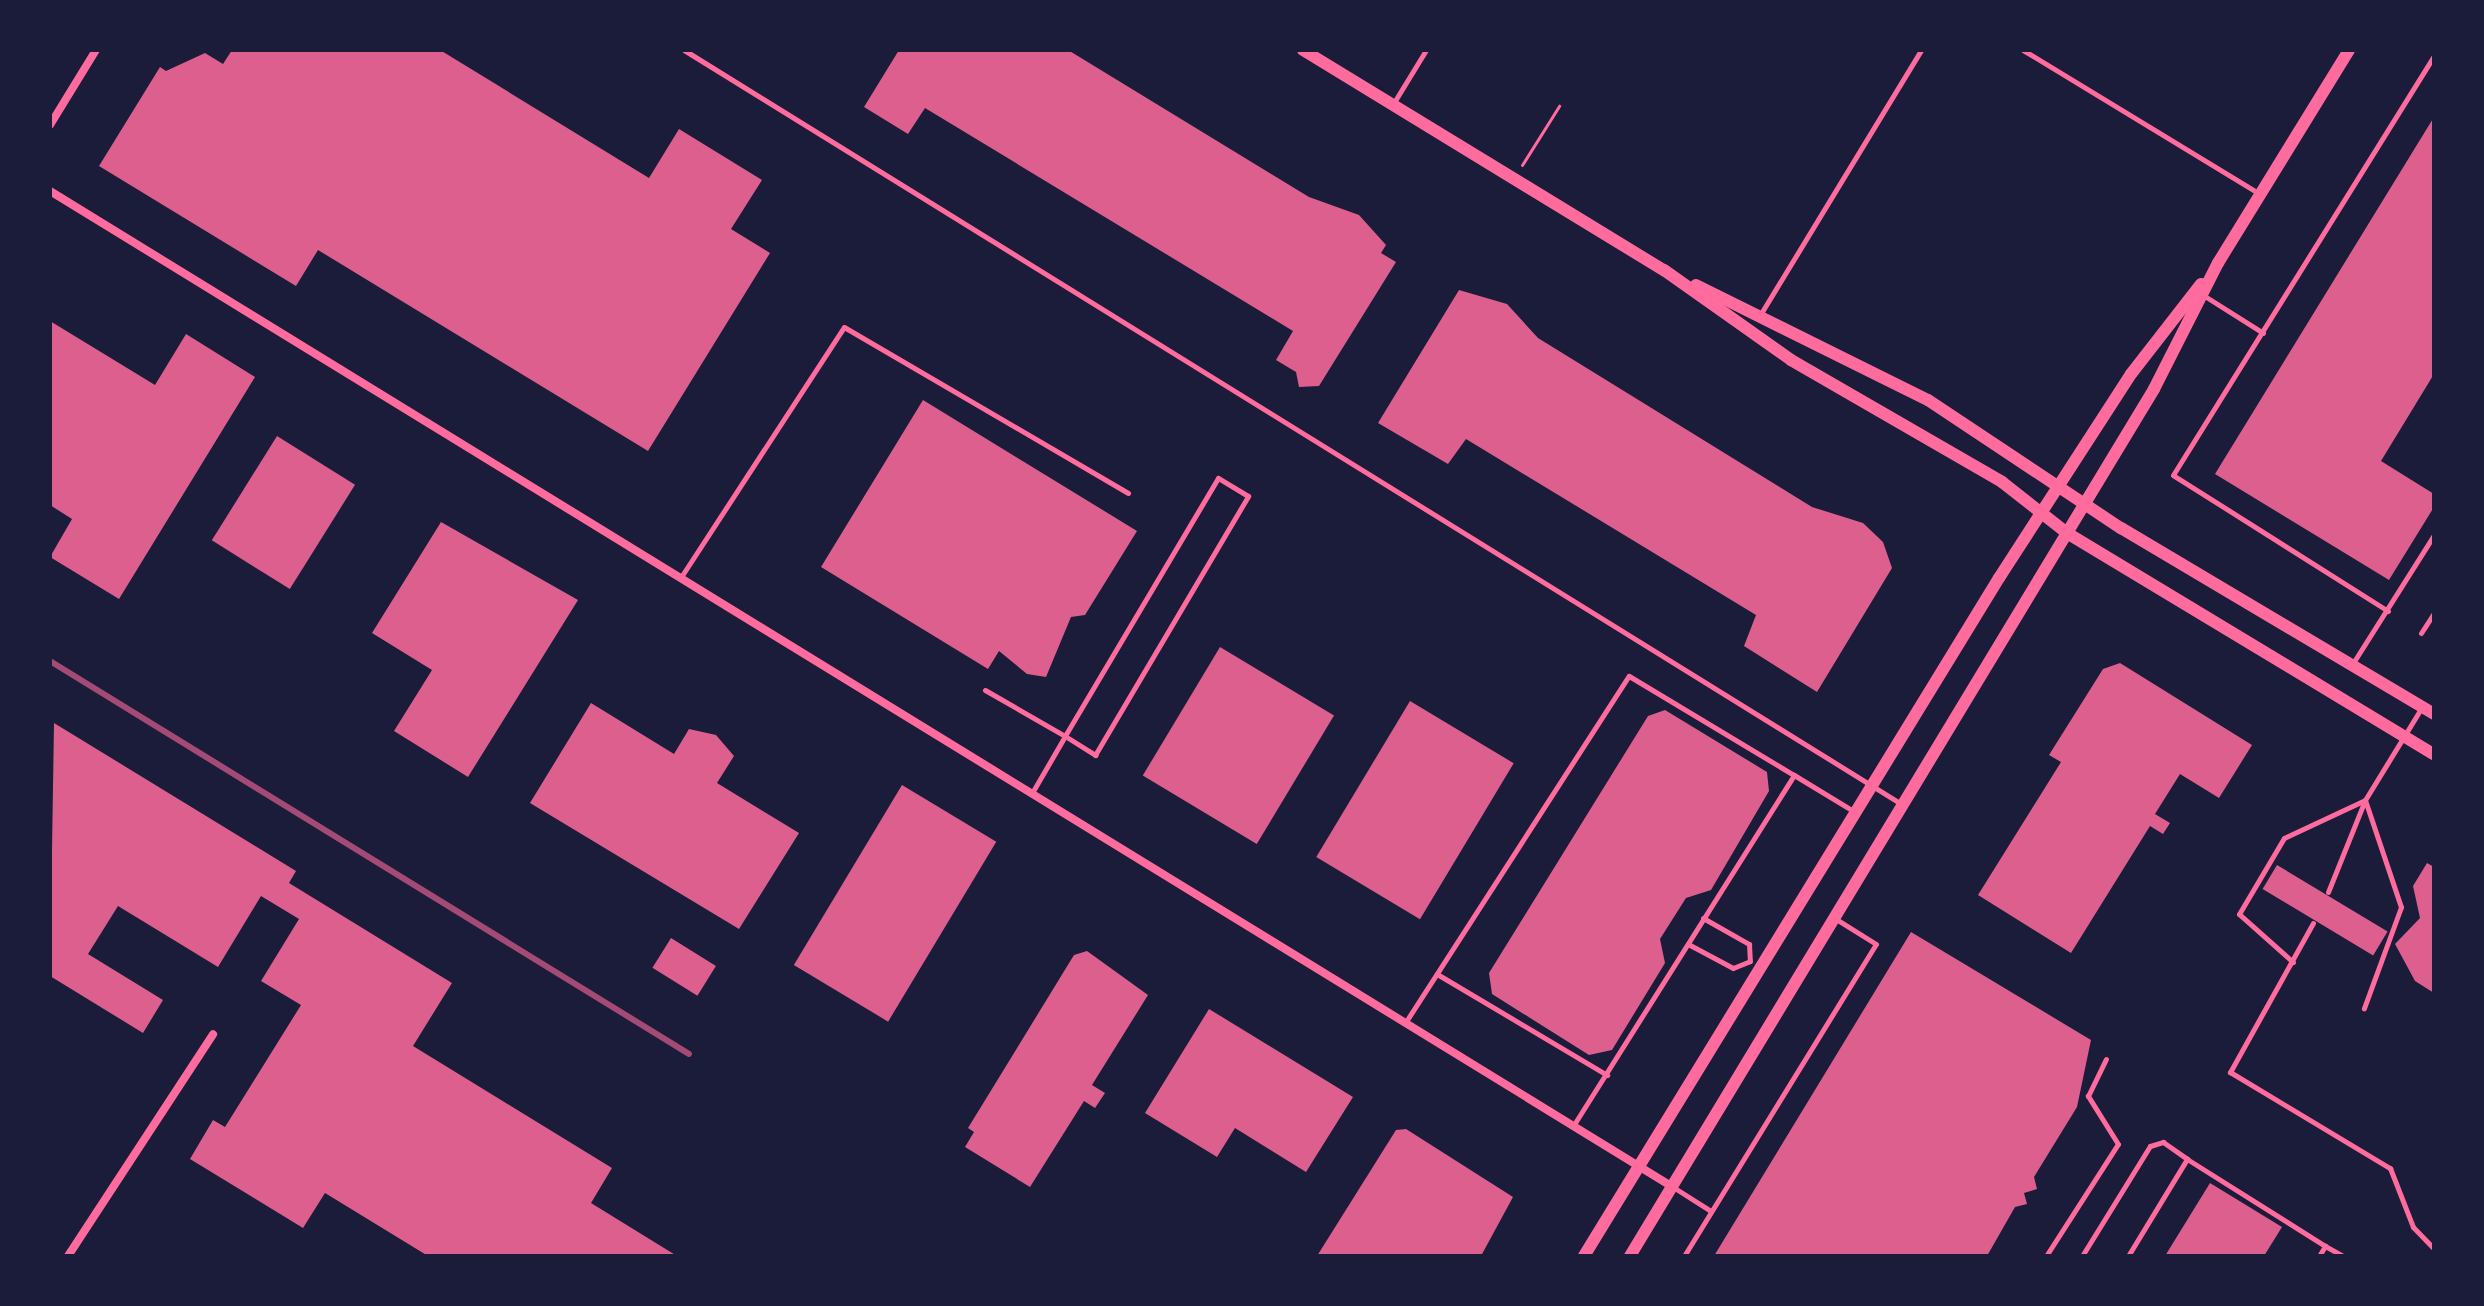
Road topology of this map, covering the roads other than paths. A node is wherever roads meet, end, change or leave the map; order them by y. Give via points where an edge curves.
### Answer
1 (96, 50) edge
2 (684, 50) edge
3 (1303, 50) edge
4 (1426, 50) edge
5 (1921, 50) edge
6 (2023, 50) edge
7 (2349, 50) edge
8 (2434, 55) edge
9 (1393, 105) junction
10 (51, 123) edge
11 (50, 191) edge
12 (2261, 195) junction
13 (2218, 263) junction
14 (1664, 270) junction
15 (2202, 295) junction
16 (1760, 316) junction
17 (2263, 333) junction
18 (2059, 485) junction
19 (1128, 493) dead end
20 (2085, 503) junction
21 (2041, 512) junction
22 (2067, 533) junction
23 (2434, 535) edge
24 (680, 578) junction
25 (2388, 611) junction
26 (2434, 613) edge
27 (2421, 633) dead end
28 (2353, 664) junction
29 (985, 690) dead end
30 (2428, 710) edge
31 (1065, 736) junction
32 (2404, 736) junction
33 (2434, 754) edge
34 (1794, 775) junction
35 (1872, 786) junction
36 (1031, 794) junction
37 (2365, 800) junction
38 (1904, 805) junction
39 (1856, 812) junction
40 (2328, 892) dead end
41 (1703, 918) junction
42 (1835, 919) junction
43 (2313, 923) dead end
44 (1688, 944) junction
45 (2293, 962) junction
46 (1755, 964) junction
47 (1437, 974) junction
48 (2364, 1008) dead end
49 (1404, 1024) junction
50 (213, 1034) dead end
51 (2106, 1059) dead end
52 (1607, 1075) junction
53 (1572, 1126) junction
54 (2187, 1159) junction
55 (1638, 1166) junction
56 (1673, 1187) junction
57 (1711, 1211) junction
58 (2325, 1246) junction
59 (2434, 1249) edge
60 (68, 1256) edge
61 (1584, 1256) edge
62 (1630, 1256) edge
63 (1684, 1256) edge
64 (2046, 1256) edge
65 (2082, 1256) edge
66 (2128, 1256) edge
67 (2319, 1256) edge
68 (2343, 1256) edge

1 - 10 street
2 - 35 lane
3 - 9 street
4 - 9 lane
5 - 16 lane
6 - 12 lane
7 - 12 street
8 - 17 lane
9 - 14 street
11 - 24 street
12 - 13 street
13 - 15 street
13 - 18 street via 2131,374
14 - 16 street
14 - 21 street via 1791,360
15 - 17 lane
15 - 20 street
16 - 18 street via 1928,400
17 - 25 lane via 2173,475
18 - 20 street
18 - 21 street
19 - 24 lane via 844,327
20 - 22 street
20 - 28 street
21 - 22 street
21 - 35 street
22 - 32 street
22 - 38 street
23 - 25 lane
24 - 36 street
25 - 28 lane
26 - 27 lane
28 - 30 street
29 - 31 lane
30 - 32 lane
31 - 31 lane via 1218,478 1248,496 1095,755
31 - 36 lane
32 - 33 street
32 - 37 lane
34 - 39 lane
34 - 41 lane
34 - 47 lane via 1629,676
35 - 38 lane
35 - 39 street
36 - 49 street
37 - 40 lane
37 - 45 lane via 2284,838 2239,914
37 - 48 lane via 2401,907
38 - 42 street
39 - 46 street
41 - 44 lane
41 - 46 lane via 1749,944
42 - 56 street
42 - 57 lane via 1876,944
43 - 45 lane
44 - 46 lane via 1733,968
44 - 52 lane
45 - 59 lane via 2230,1072 2390,1168 2413,1227
46 - 55 street
47 - 49 lane
47 - 52 lane
49 - 53 street
50 - 60 street
51 - 64 lane via 2088,1096 2118,1144
52 - 53 lane
53 - 55 street
54 - 58 lane
54 - 65 lane via 2163,1142 2150,1146
54 - 66 lane
55 - 56 street
55 - 61 street
56 - 57 lane
56 - 62 street
57 - 63 lane
58 - 67 lane
58 - 68 lane

